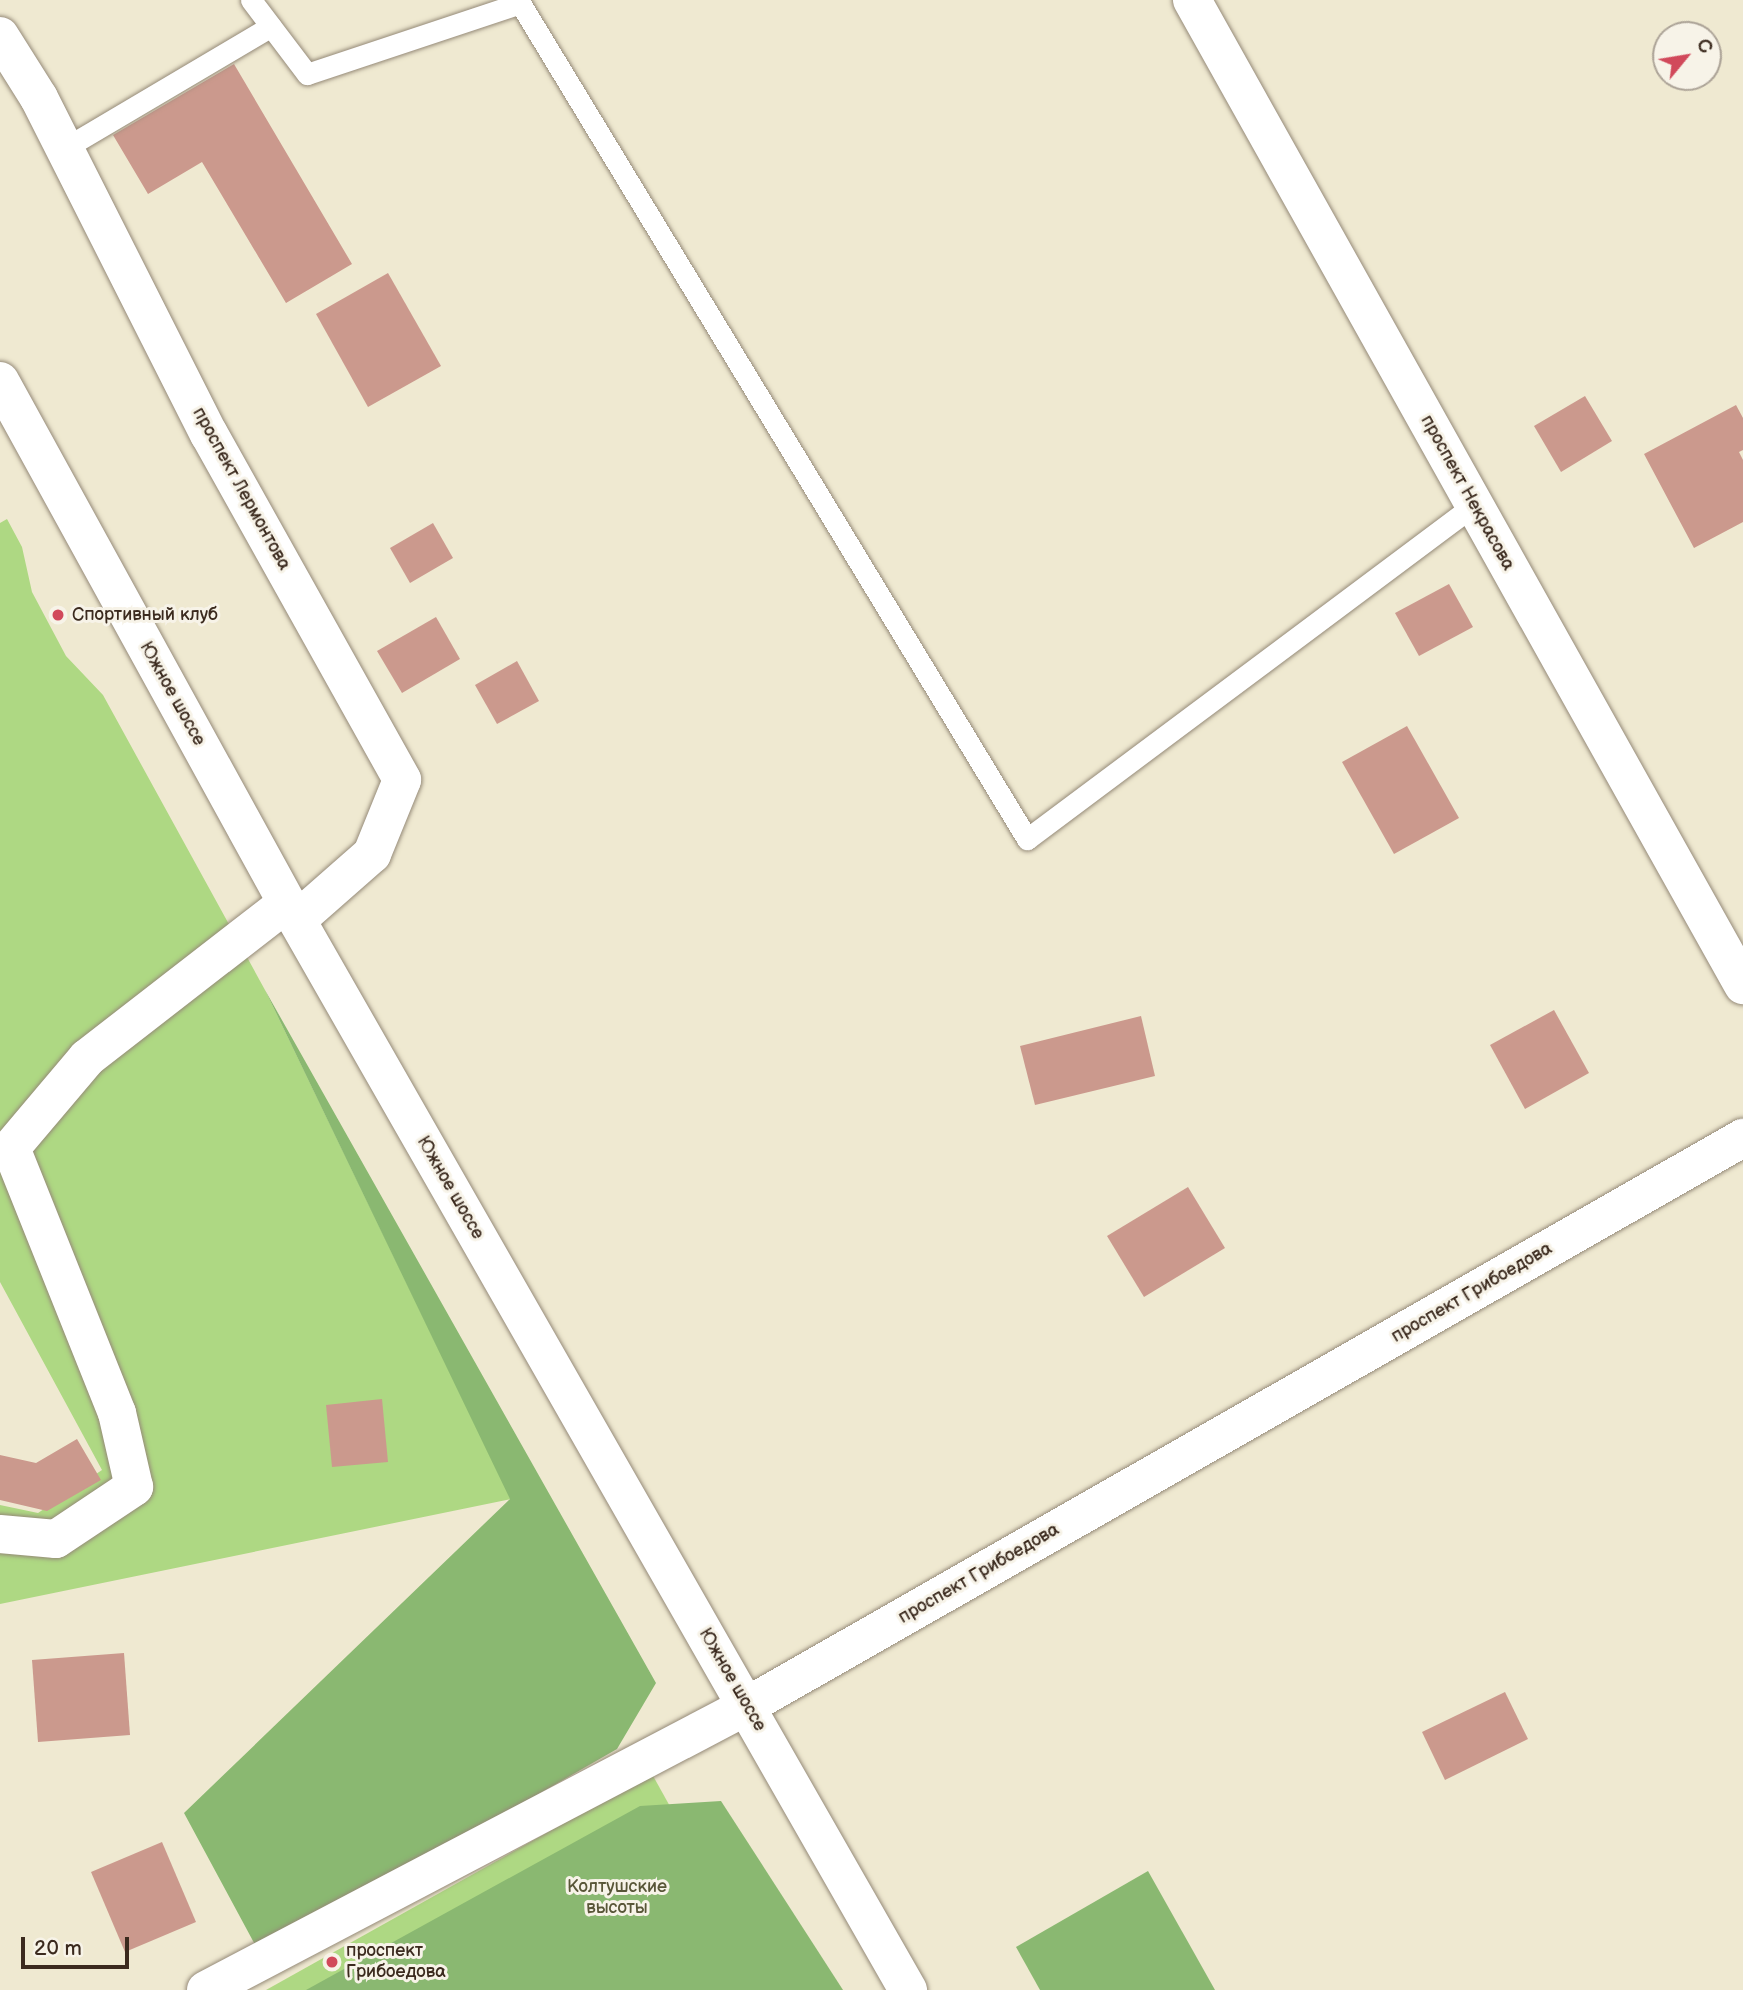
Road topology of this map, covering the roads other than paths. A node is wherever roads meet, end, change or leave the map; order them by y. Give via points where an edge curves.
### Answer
1 (251, 0) edge
2 (1192, 0) edge
3 (271, 26) junction
4 (0, 36) edge
5 (65, 148) junction
6 (0, 381) edge
7 (1474, 505) junction
8 (292, 911) junction
9 (1743, 985) edge
10 (1743, 1138) edge
11 (0, 1534) edge
12 (747, 1706) junction
13 (205, 1990) edge
14 (908, 1990) edge

1 - 3 lane
2 - 7 street, проспект Некрасова
3 - 5 lane
3 - 7 lane via 307,74 520,3 1027,839
4 - 5 street, проспект Лермонтова
5 - 8 street, проспект Лермонтова via 209,434 402,780 372,853
6 - 8 street, Южное шоссе
7 - 9 street, проспект Некрасова
8 - 11 street via 87,1058 11,1148 117,1413 134,1487 56,1539
8 - 12 street, Южное шоссе
10 - 12 street, проспект Грибоедова
12 - 13 street, проспект Грибоедова
12 - 14 street, Южное шоссе

